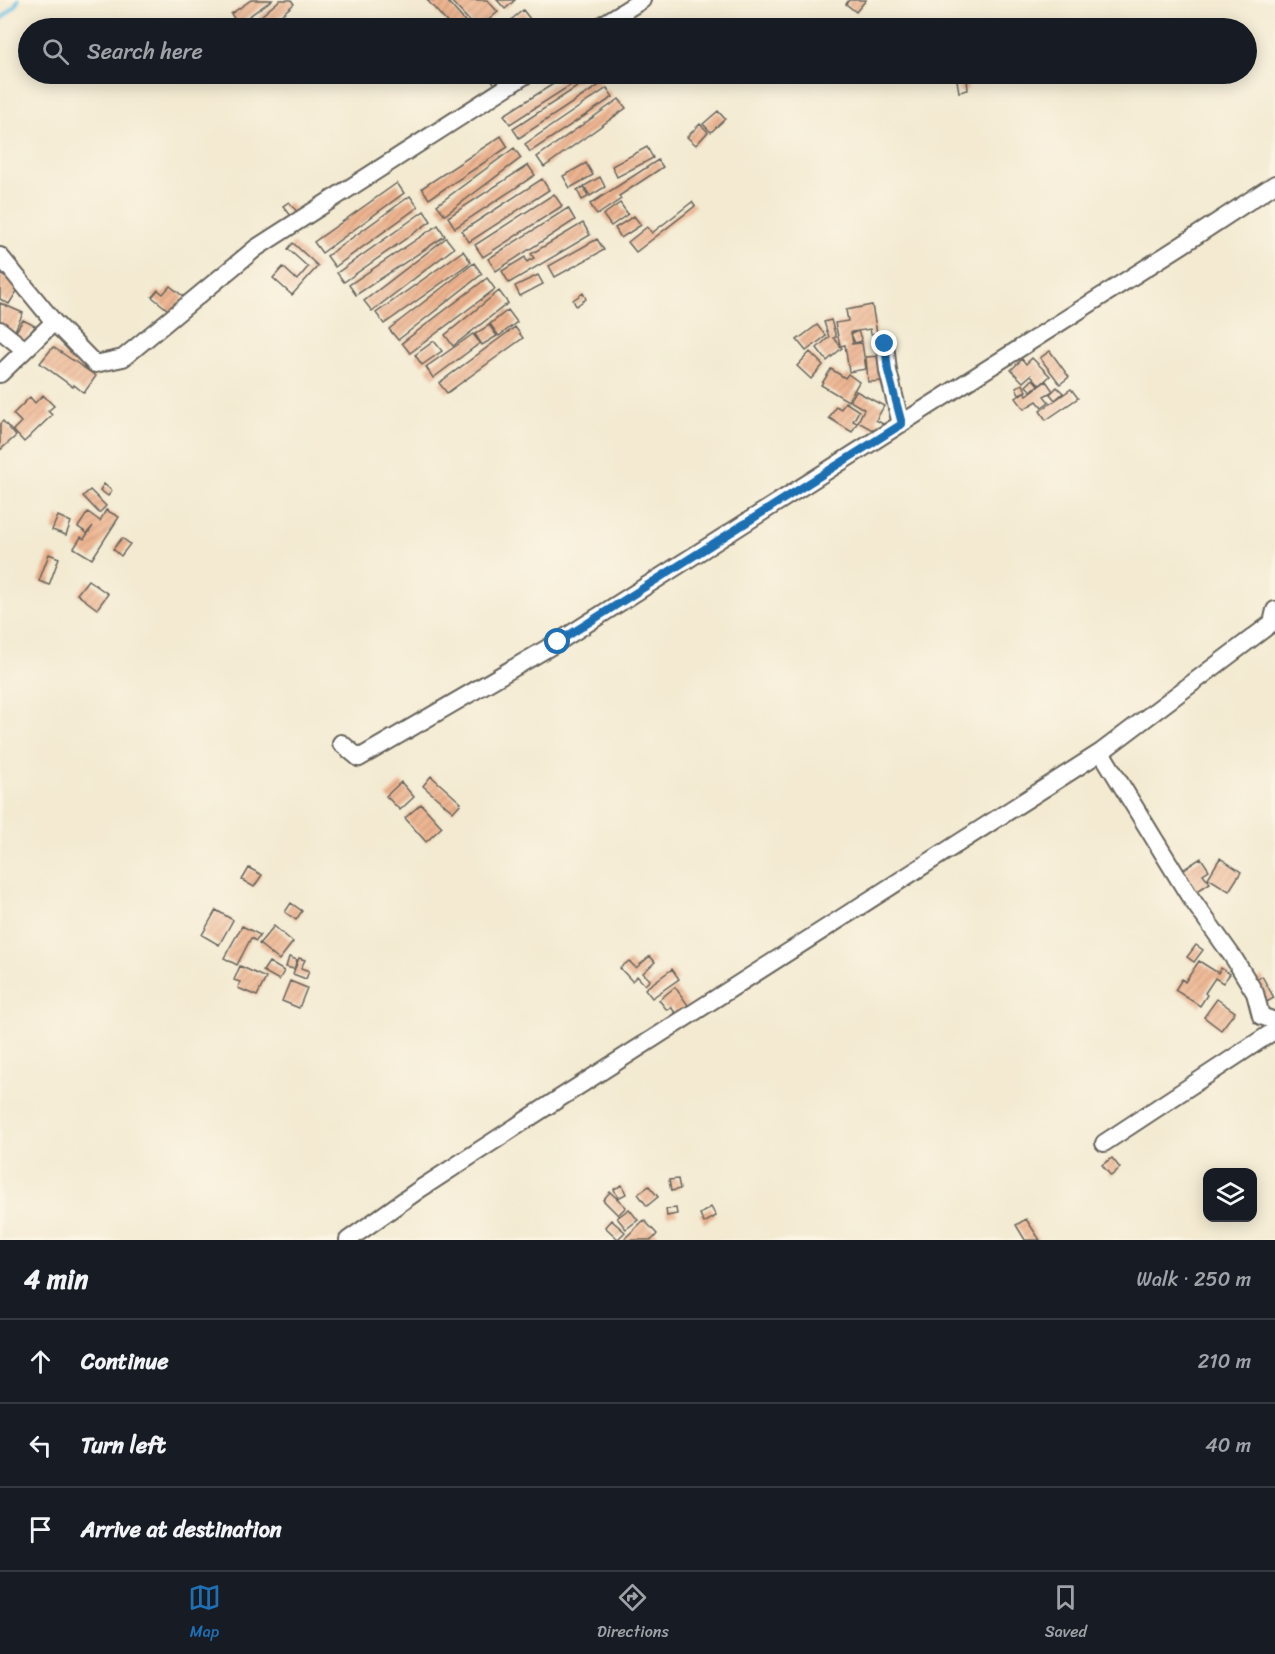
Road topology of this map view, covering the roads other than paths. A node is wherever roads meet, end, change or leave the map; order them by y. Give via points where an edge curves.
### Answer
1 (642, 0) edge
2 (613, 18) edge
3 (511, 84) edge
4 (1275, 184) edge
5 (0, 256) edge
6 (54, 322) junction
7 (0, 330) edge
8 (885, 344) dead end
9 (25, 350) junction
10 (0, 374) edge
11 (902, 424) junction
12 (1274, 619) edge
13 (341, 743) dead end
14 (1101, 752) junction
15 (1271, 1022) edge
16 (1104, 1143) dead end
17 (348, 1240) edge

1 - 2 street
3 - 6 street via 256,248 123,358 95,364
4 - 11 street
5 - 6 street
6 - 9 street
7 - 9 street
8 - 11 street
9 - 10 street
11 - 13 street via 558,642 359,758
12 - 14 street
14 - 15 street
14 - 17 street via 549,1105
15 - 16 street

